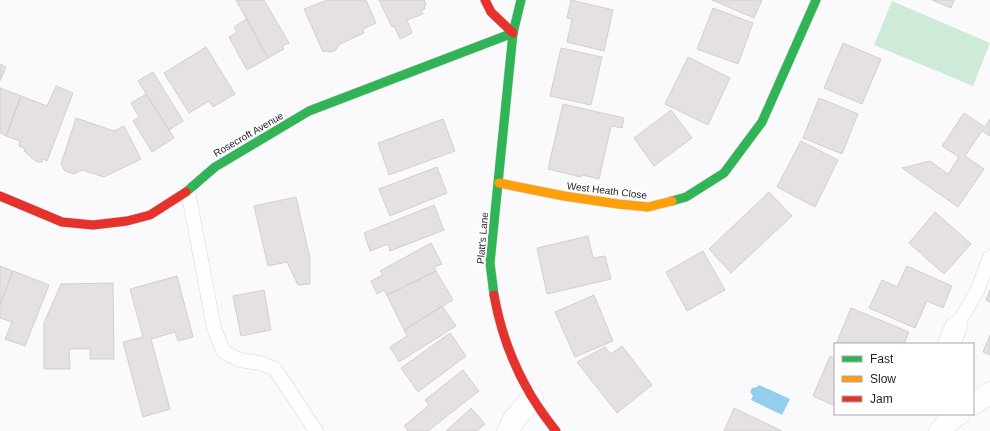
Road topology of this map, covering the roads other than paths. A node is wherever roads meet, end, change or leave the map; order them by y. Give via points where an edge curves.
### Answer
1 (485, 0) edge
2 (521, 0) edge
3 (816, 0) edge
4 (513, 33) junction
5 (499, 183) junction
6 (188, 191) junction
7 (0, 196) edge
8 (990, 257) edge
9 (952, 336) edge
10 (990, 393) edge
11 (532, 398) junction
12 (974, 403) edge
13 (316, 431) edge
14 (508, 431) edge
15 (556, 431) edge

1 - 4 street via 491,12
2 - 4 street, Platt's Lane
3 - 5 street, West Heath Close via 762,122 724,173 686,197 648,207 564,196
4 - 5 street, Platt's Lane
4 - 6 street, Rosecroft Avenue via 309,111 215,167
5 - 11 street, Platt's Lane via 490,276 500,319 516,368
6 - 7 street, Rosecroft Avenue via 150,214 127,222 93,225 62,222
6 - 13 lane via 214,328 223,351 239,360 260,363 275,370
8 - 9 lane via 977,291
10 - 12 street
11 - 14 street via 513,420
11 - 15 street, Platt's Lane

